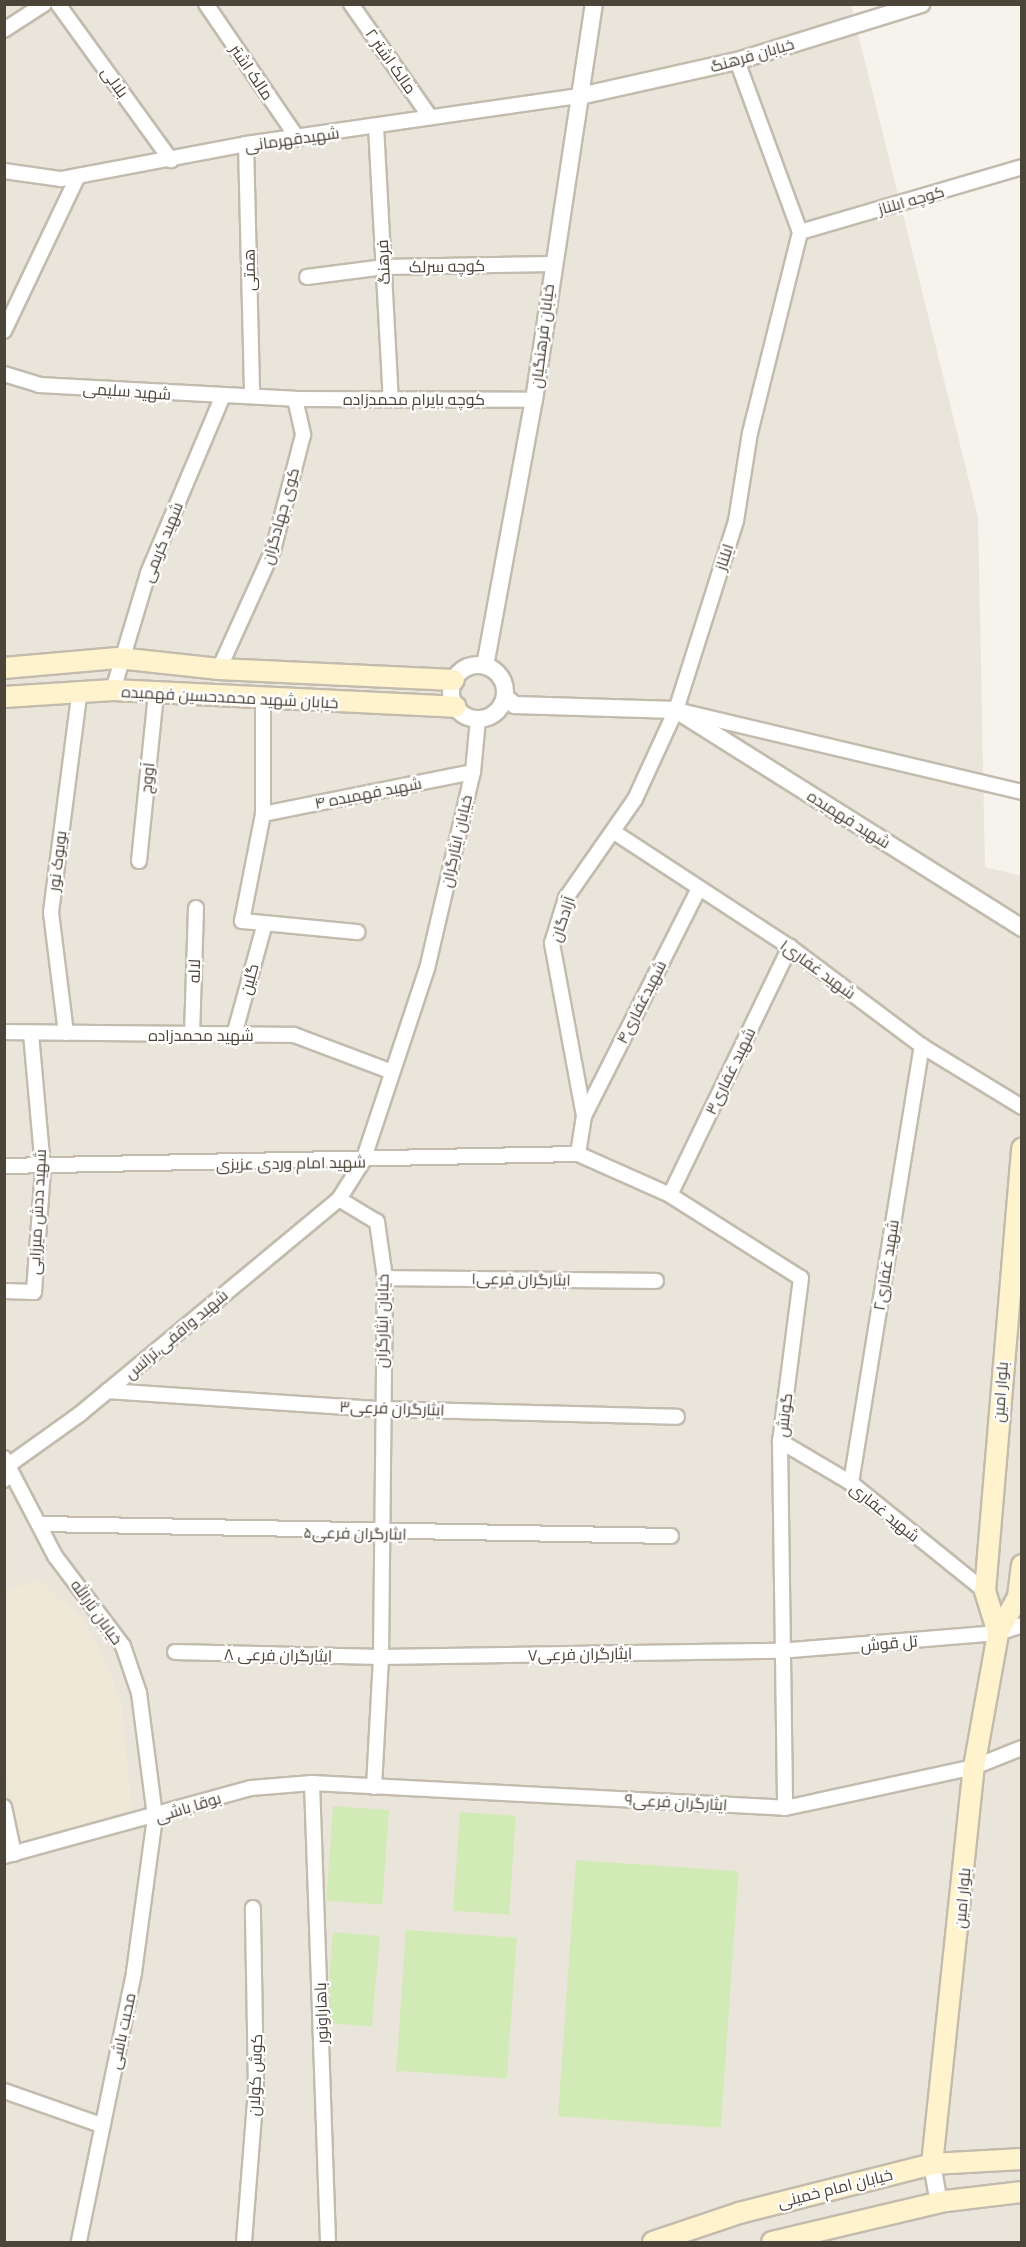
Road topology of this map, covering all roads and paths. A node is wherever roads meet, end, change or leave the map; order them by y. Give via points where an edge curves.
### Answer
1 (44, 4) edge
2 (58, 4) edge
3 (206, 4) edge
4 (351, 4) edge
5 (594, 4) edge
6 (921, 4) edge
7 (4, 30) edge
8 (737, 61) junction
9 (580, 96) junction
10 (430, 117) junction
11 (376, 126) junction
12 (298, 139) junction
13 (246, 144) junction
14 (171, 160) junction
15 (1022, 167) edge
16 (4, 171) edge
17 (78, 176) junction
18 (801, 232) junction
19 (551, 264) junction
20 (384, 267) junction
21 (307, 277) dead end
22 (4, 331) edge
23 (4, 374) edge
24 (252, 396) junction
25 (222, 398) junction
26 (295, 399) junction
27 (391, 399) junction
28 (534, 400) junction
29 (118, 658) junction
30 (485, 666) junction
31 (4, 668) edge
32 (219, 669) junction
33 (454, 680) junction
34 (80, 690) junction
35 (113, 690) junction
36 (156, 695) junction
37 (4, 697) edge
38 (505, 697) junction
39 (263, 700) junction
40 (456, 707) junction
41 (676, 710) junction
42 (478, 719) junction
43 (473, 772) junction
44 (1022, 792) edge
45 (263, 814) junction
46 (614, 832) junction
47 (139, 861) dead end
48 (699, 888) junction
49 (196, 908) dead end
50 (265, 923) junction
51 (1022, 928) edge
52 (357, 932) dead end
53 (790, 947) junction
54 (4, 1032) edge
55 (32, 1033) junction
56 (66, 1033) junction
57 (192, 1035) junction
58 (234, 1035) junction
59 (922, 1046) junction
60 (390, 1071) junction
61 (1022, 1107) edge
62 (584, 1116) junction
63 (1022, 1149) edge
64 (578, 1154) junction
65 (363, 1161) junction
66 (4, 1166) edge
67 (43, 1168) junction
68 (670, 1195) junction
69 (339, 1199) junction
70 (385, 1278) junction
71 (656, 1281) dead end
72 (4, 1291) edge
73 (107, 1391) junction
74 (380, 1408) junction
75 (677, 1417) dead end
76 (780, 1441) junction
77 (7, 1461) edge
78 (4, 1480) edge
79 (851, 1483) junction
80 (40, 1524) junction
81 (381, 1534) junction
82 (670, 1536) dead end
83 (1022, 1564) edge
84 (985, 1591) junction
85 (1022, 1625) edge
86 (998, 1634) junction
87 (779, 1651) junction
88 (174, 1652) dead end
89 (381, 1657) junction
90 (1022, 1748) edge
91 (974, 1767) junction
92 (312, 1783) junction
93 (374, 1786) junction
94 (4, 1807) edge
95 (785, 1808) junction
96 (155, 1817) junction
97 (9, 1855) edge
98 (253, 1908) dead end
99 (4, 2091) edge
100 (101, 2125) junction
101 (1022, 2158) edge
102 (932, 2164) junction
103 (1022, 2192) edge
104 (939, 2203) junction
105 (79, 2242) edge
106 (244, 2242) edge
107 (328, 2242) edge
108 (653, 2242) edge
109 (772, 2242) edge

1 - 7 street
2 - 14 street, بلالی
3 - 12 street, مالک اشتر
4 - 10 street, مالک اشتر ۲
5 - 9 street, خیابان فرهنگیان
6 - 8 street, خیابان فرهنگ
8 - 9 street, خیابان فرهنگ
8 - 18 street
9 - 10 street, شهیدقهرمانی
9 - 19 street, خیابان فرهنگیان
10 - 11 street, شهیدقهرمانی
11 - 12 street, شهیدقهرمانی
11 - 20 street, فرهنگ
12 - 13 street, شهیدقهرمانی
13 - 14 street, شهیدقهرمانی
13 - 24 street, همتی
14 - 17 street, شهیدقهرمانی
15 - 18 street, کوچه ایلناز
16 - 17 street, شهیدقهرمانی via 61,179
17 - 22 street
18 - 41 street, ایلناز via 750,433 736,521
19 - 20 street, کوچه سرلک
19 - 28 street, خیابان فرهنگیان
20 - 21 street, کوچه سرلک
20 - 27 street, فرهنگ
23 - 25 street, شهید سلیمی via 39,385
24 - 25 street, شهید سلیمی
24 - 26 street
25 - 29 street, شهید کریمی
26 - 27 street, کوچه بایرام محمدزاده
26 - 32 street, کوی جهادگران via 303,435 273,550
27 - 28 street, کوچه بایرام محمدزاده
28 - 30 street, خیابان فرهنگیان
29 - 31 main road, خیابان شهید محمدحسین فهمیده
29 - 32 main road, خیابان شهید محمدحسین فهمیده
29 - 35 street, شهید کریمی
30 - 33 street via 463,669
30 - 38 street via 502,678
32 - 33 main road, خیابان شهید محمدحسین فهمیده
33 - 40 street
34 - 35 main road, خیابان شهید محمدحسین فهمیده
34 - 37 main road, خیابان شهید محمدحسین فهمیده
34 - 56 street, بویوک نور via 51,912
35 - 36 main road, خیابان شهید محمدحسین فهمیده
36 - 39 main road, خیابان شهید محمدحسین فهمیده
36 - 47 street, آووج
38 - 41 street via 515,705
38 - 42 street via 496,713
39 - 40 main road, خیابان شهید محمدحسین فهمیده
39 - 45 street
40 - 42 street
41 - 44 street
41 - 46 street, آزادگان via 651,769
41 - 51 street, شهید فهمیده
42 - 43 street, خیابان ایثارگران
43 - 45 street, شهید فهمیده ۴
43 - 60 street, خیابان ایثارگران via 427,969
45 - 50 street via 242,921
46 - 48 street, شهید غفاری۱
46 - 62 street, آزادگان via 566,898 552,944
48 - 53 street, شهید غفاری۱
48 - 62 street, شهیدغفاری۴
49 - 57 street, لاله
50 - 52 street
50 - 58 street, گلین
53 - 59 street, شهید غفاری۱
53 - 68 street, شهید غفاری۳
54 - 55 street, شهید محمدزاده
55 - 56 street, شهید محمدزاده
55 - 67 street, شهید ددش میرزایی
56 - 57 street, شهید محمدزاده
57 - 58 street, شهید محمدزاده
58 - 60 street, شهید محمدزاده via 294,1035
59 - 61 street, شهید غفاری۱
59 - 79 street, شهید غفاری۲
60 - 65 street, خیابان ایثارگران
62 - 64 street, آزادگان
63 - 84 main road, بلوار امین
64 - 65 street, شهید امام وردی عزیزی
64 - 68 street, گونش
65 - 67 street, شهید امام وردی عزیزی
65 - 69 street, خیابان ایثارگران
66 - 67 street, شهید امام وردی عزیزی
67 - 72 street, شهید ددش میرزایی via 34,1292
68 - 76 street, گونش via 801,1278
69 - 70 street, خیابان ایثارگران via 377,1222
69 - 73 street, شهید واقفی،ترانس
70 - 71 street, ایثارگران فرعی۱
70 - 74 street, خیابان ایثارگران
73 - 74 street, ایثارگران فرعی۳
73 - 77 street, شهید واقفی،ترانس
74 - 75 street, ایثارگران فرعی۳
74 - 81 street, خیابان ایثارگران
76 - 79 street, شهید غفاری
76 - 87 street, گونش
77 - 78 street
77 - 80 street, خیابان ثارالله
79 - 84 street, شهید غفاری
80 - 81 street, ایثارگران فرعی۵
80 - 96 street, خیابان ثارالله via 55,1556 123,1646 139,1693
81 - 82 street, ایثارگران فرعی۵
81 - 89 street, خیابان ایثارگران
83 - 86 main road, بلوار امین via 1018,1597
84 - 86 main road, بلوار امین
85 - 86 street, تل قوش
86 - 87 street, تل قوش
86 - 91 main road, بلوار امین
87 - 89 street, ایثارگران فرعی۷
87 - 95 street, گونش
88 - 89 street, ایثارگران فرعی ۸
89 - 93 street, خیابان ایثارگران
90 - 91 street, ایثارگران فرعی۹
91 - 95 street, ایثارگران فرعی۹
91 - 102 main road, بلوار امین
92 - 93 street, بوقا باشی
92 - 96 street, بوقا باشی via 251,1788
92 - 107 street, باهاراونور
93 - 95 street, ایثارگران فرعی۹
94 - 97 street
96 - 97 street, بوقا باشی
96 - 100 street, محبت باشی via 134,1973
98 - 106 street, کوش کولان via 256,2088
99 - 100 street
100 - 105 street, محبت باشی
101 - 102 main road, خیابان امام خمینی
102 - 104 street
102 - 108 main road, خیابان امام خمینی via 739,2213
103 - 104 main road
104 - 109 main road

